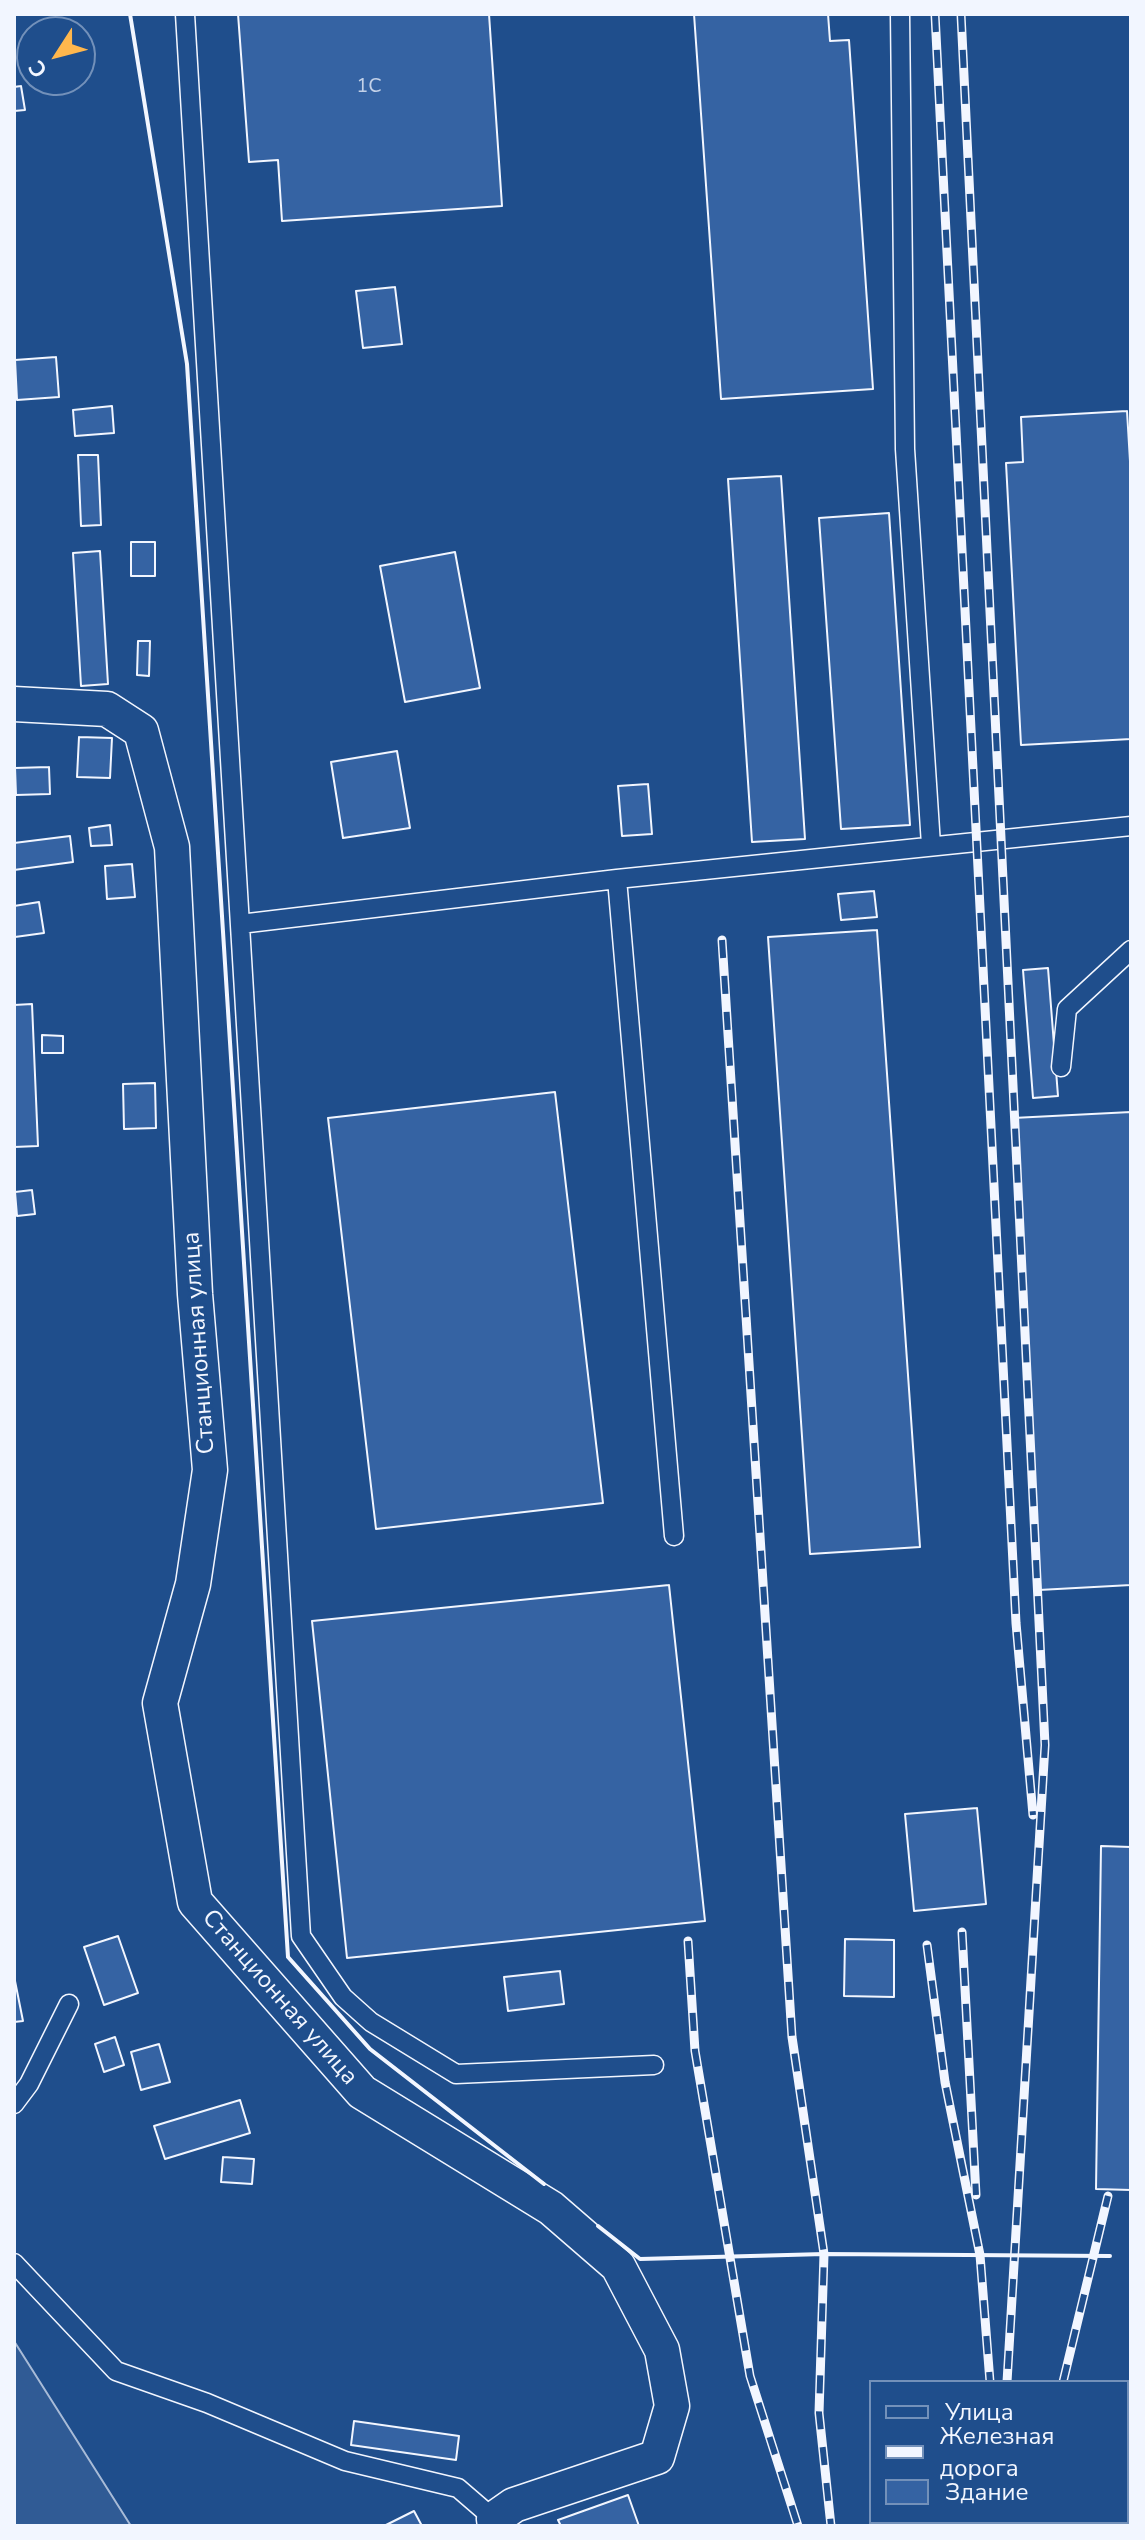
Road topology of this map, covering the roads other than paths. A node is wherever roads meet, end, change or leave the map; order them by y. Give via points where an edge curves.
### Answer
1 (185, 14) edge
2 (900, 14) edge
3 (14, 704) edge
4 (1131, 826) edge
5 (931, 845) junction
6 (617, 879) junction
7 (240, 924) junction
8 (1131, 950) edge
9 (1061, 1067) dead end
10 (674, 1536) dead end
11 (69, 2004) dead end
12 (654, 2065) dead end
13 (14, 2104) edge
14 (14, 2263) edge
15 (494, 2523) edge

1 - 7 lane
2 - 5 lane via 905,449
3 - 15 street, Станционная улица via 107,709 141,731 172,847 195,1294 210,1470 193,1584 160,1703 195,1902 362,2092 551,2208 618,2266 662,2350 672,2406 657,2457 514,2505
4 - 5 lane
5 - 6 lane
6 - 7 lane
6 - 10 lane
7 - 12 lane via 301,1936 343,1997 362,2014 456,2074
8 - 9 lane via 1067,1009
11 - 13 lane
14 - 15 lane via 116,2371 345,2461 458,2488

